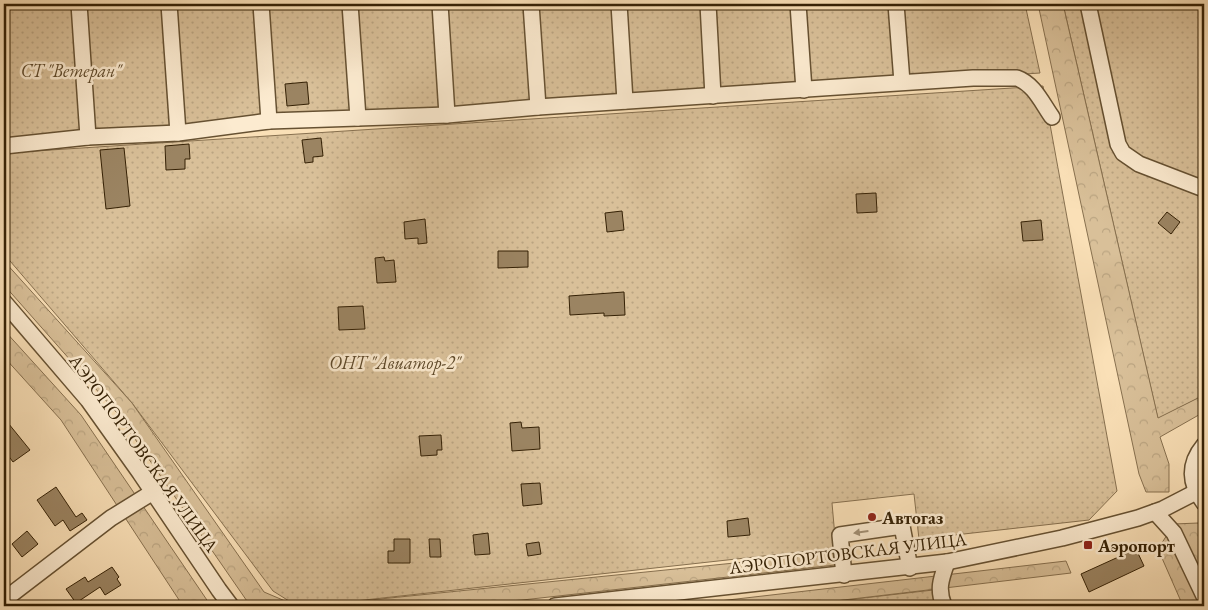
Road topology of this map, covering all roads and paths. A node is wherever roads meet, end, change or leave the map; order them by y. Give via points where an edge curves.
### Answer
1 (79, 4) edge
2 (169, 4) edge
3 (261, 4) edge
4 (350, 4) edge
5 (440, 4) edge
6 (531, 4) edge
7 (619, 4) edge
8 (708, 4) edge
9 (798, 4) edge
10 (896, 4) edge
11 (1088, 4) edge
12 (902, 82) junction
13 (804, 90) junction
14 (713, 96) junction
15 (625, 101) junction
16 (538, 107) junction
17 (447, 115) junction
18 (1052, 117) dead end
19 (358, 118) junction
20 (269, 121) junction
21 (178, 133) junction
22 (88, 137) junction
23 (4, 146) edge
24 (1204, 189) edge
25 (4, 302) edge
26 (1204, 445) edge
27 (153, 492) junction
28 (1200, 497) edge
29 (1155, 512) junction
30 (946, 562) junction
31 (910, 568) junction
32 (844, 575) junction
33 (1204, 596) edge
34 (4, 600) edge
35 (229, 604) edge
36 (555, 606) edge
37 (944, 606) edge

1 - 22 street
2 - 21 street
3 - 20 street
4 - 19 street
5 - 17 street
6 - 16 street
7 - 15 street
8 - 14 street
9 - 13 street
10 - 12 street
11 - 24 street via 1118,144 1123,153 1139,164
12 - 13 street
12 - 18 street via 1017,78 1030,85
13 - 14 street
14 - 15 street
15 - 16 street
16 - 17 street
17 - 19 street
19 - 20 street
20 - 21 street
21 - 22 street
22 - 23 street
25 - 27 street, АЭРОПОРТОВСКАЯ УЛИЦА via 83,394
26 - 28 street via 1192,465 1192,479
27 - 34 street via 111,518
27 - 35 street, АЭРОПОРТОВСКАЯ УЛИЦА
28 - 29 street, АЭРОПОРТОВСКАЯ УЛИЦА
29 - 30 street, АЭРОПОРТОВСКАЯ УЛИЦА via 1062,538
29 - 33 street via 1174,533
30 - 31 street, АЭРОПОРТОВСКАЯ УЛИЦА
30 - 37 street via 940,595
31 - 32 street, АЭРОПОРТОВСКАЯ УЛИЦА
31 -> 32 street via 902,526 840,535
32 - 36 street, АЭРОПОРТОВСКАЯ УЛИЦА

